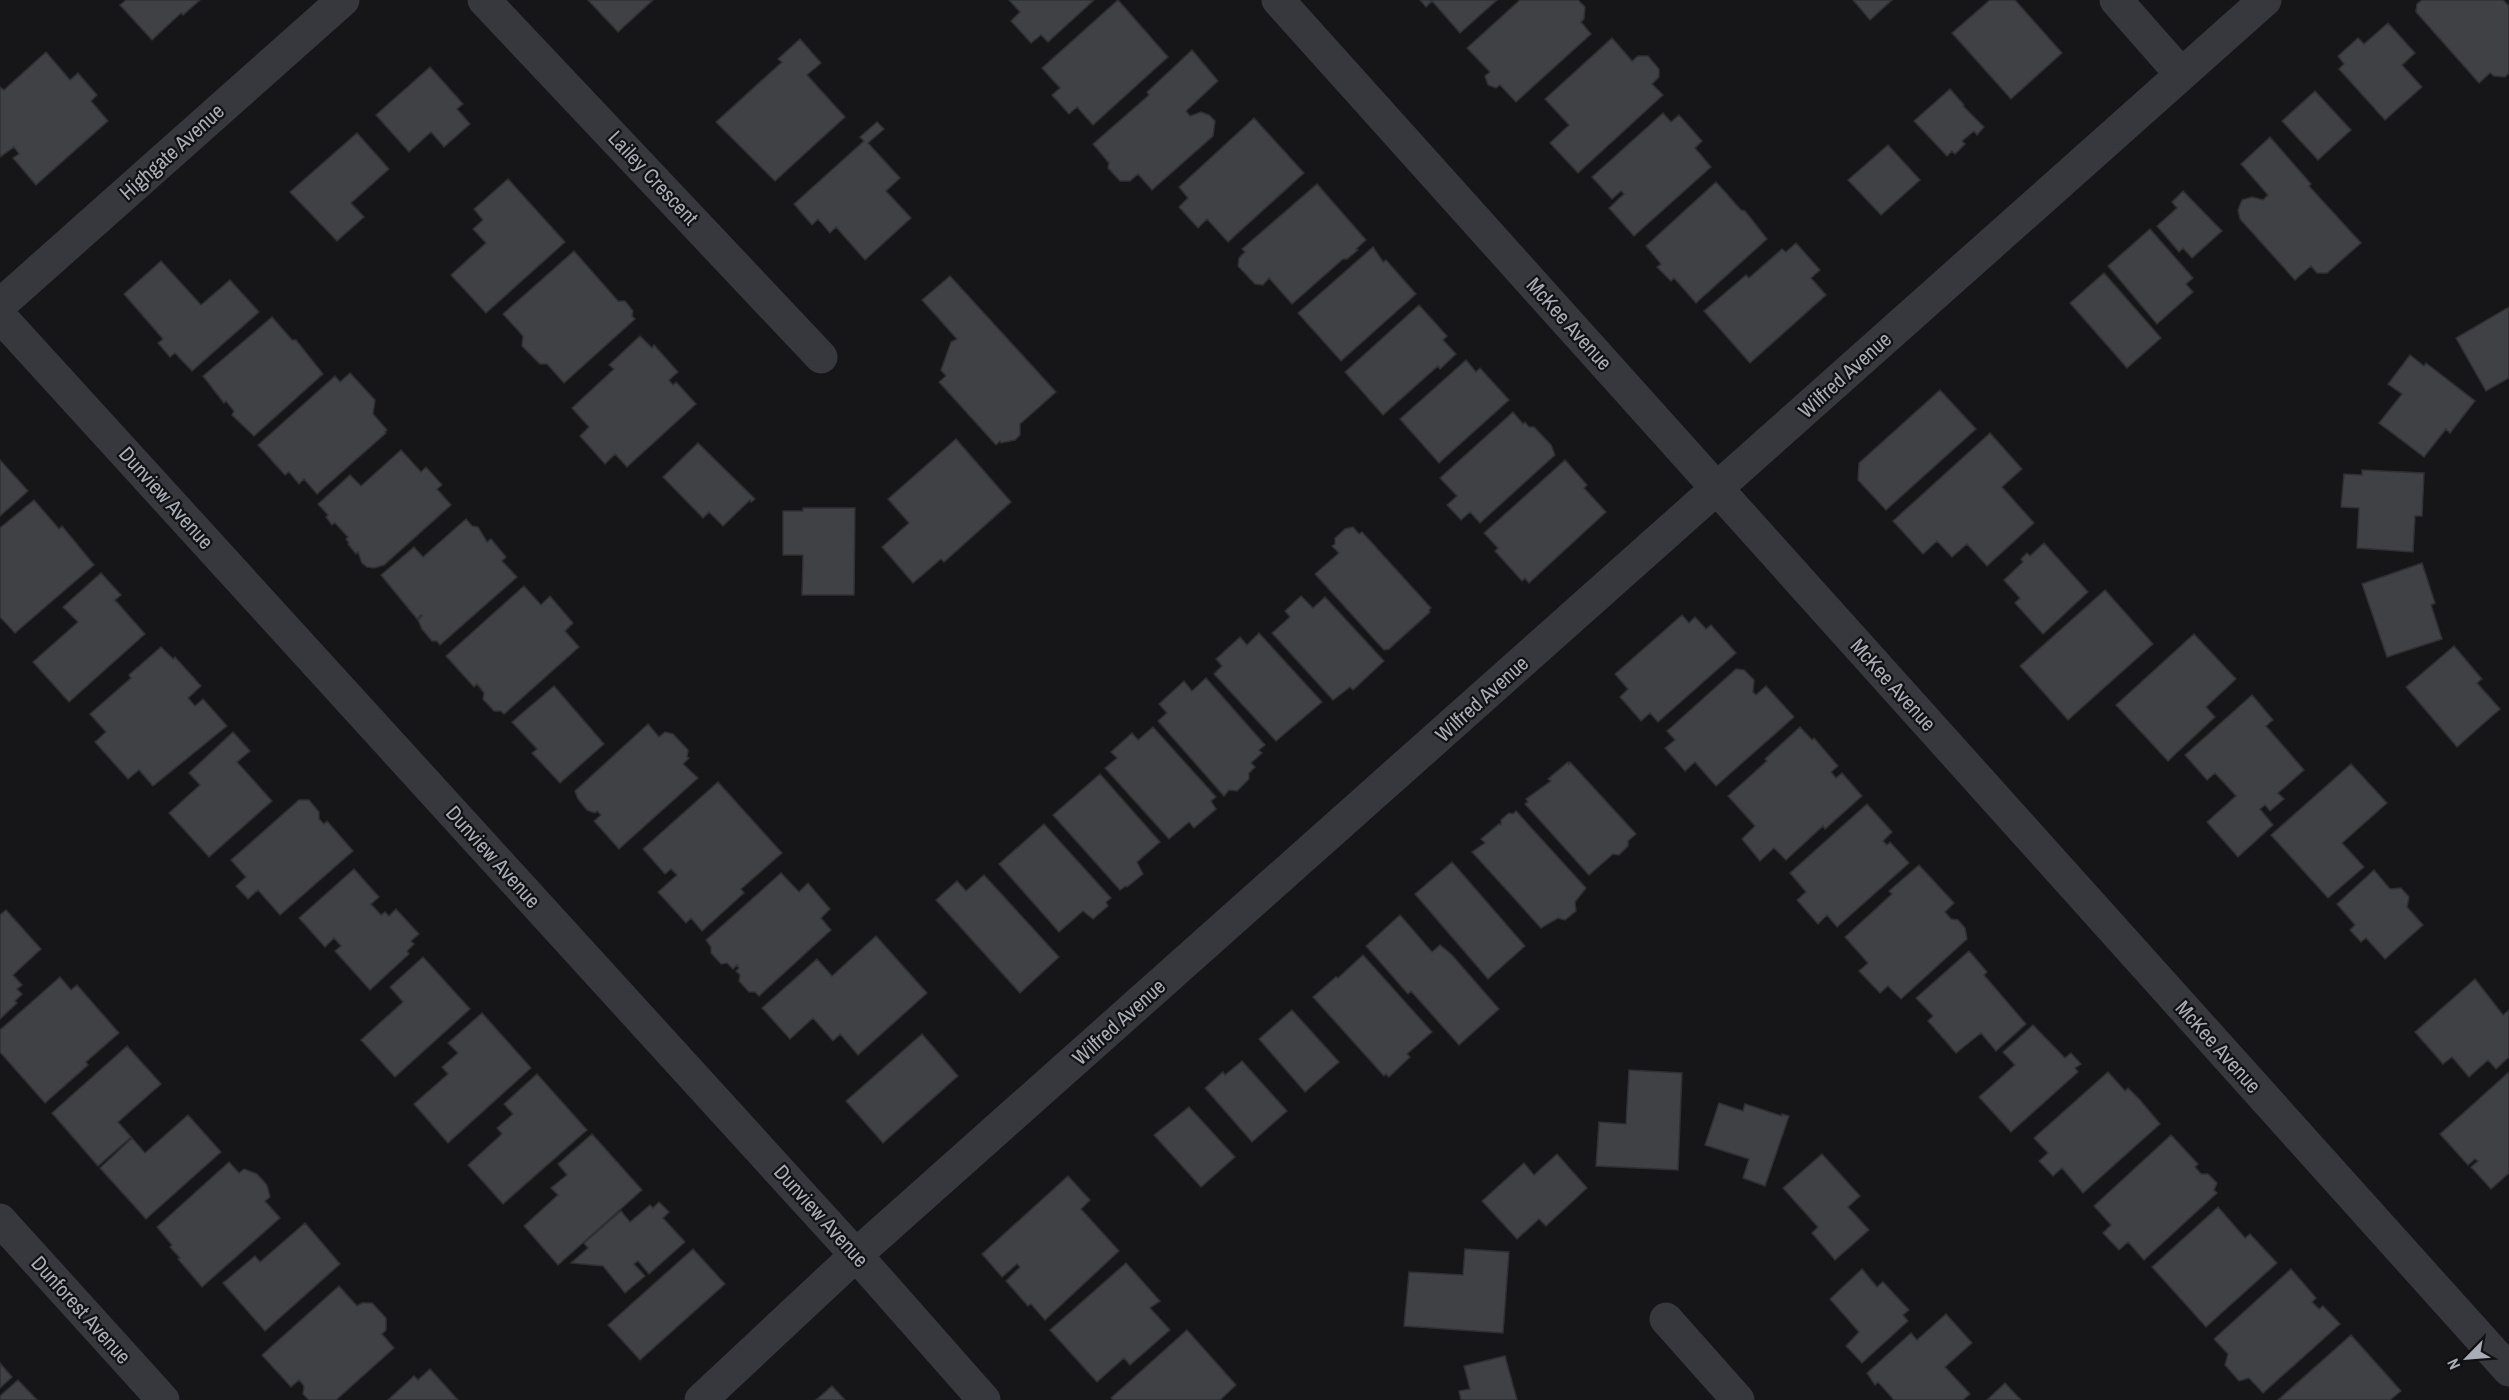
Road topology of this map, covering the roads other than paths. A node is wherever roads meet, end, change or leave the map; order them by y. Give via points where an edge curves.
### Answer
1 (343, 0) edge
2 (484, 0) edge
3 (1278, 0) edge
4 (2116, 0) edge
5 (2265, 0) edge
6 (2181, 74) junction
7 (0, 305) edge
8 (0, 316) edge
9 (821, 357) dead end
10 (1717, 490) junction
11 (0, 1220) edge
12 (856, 1255) junction
13 (1666, 1319) dead end
14 (2509, 1370) edge
15 (163, 1400) edge
16 (701, 1400) edge
17 (984, 1400) edge
18 (1738, 1400) edge

1 - 7 street, Highgate Avenue
2 - 9 street, Lailey Crescent
3 - 10 street, McKee Avenue
4 - 6 street
5 - 6 street, Wilfred Avenue
6 - 10 street, Wilfred Avenue
8 - 12 street, Dunview Avenue
10 - 12 street, Wilfred Avenue
10 - 14 street, McKee Avenue
11 - 15 street, Dunforest Avenue
12 - 16 street, Wilfred Avenue
12 - 17 street, Dunview Avenue
13 - 18 street

